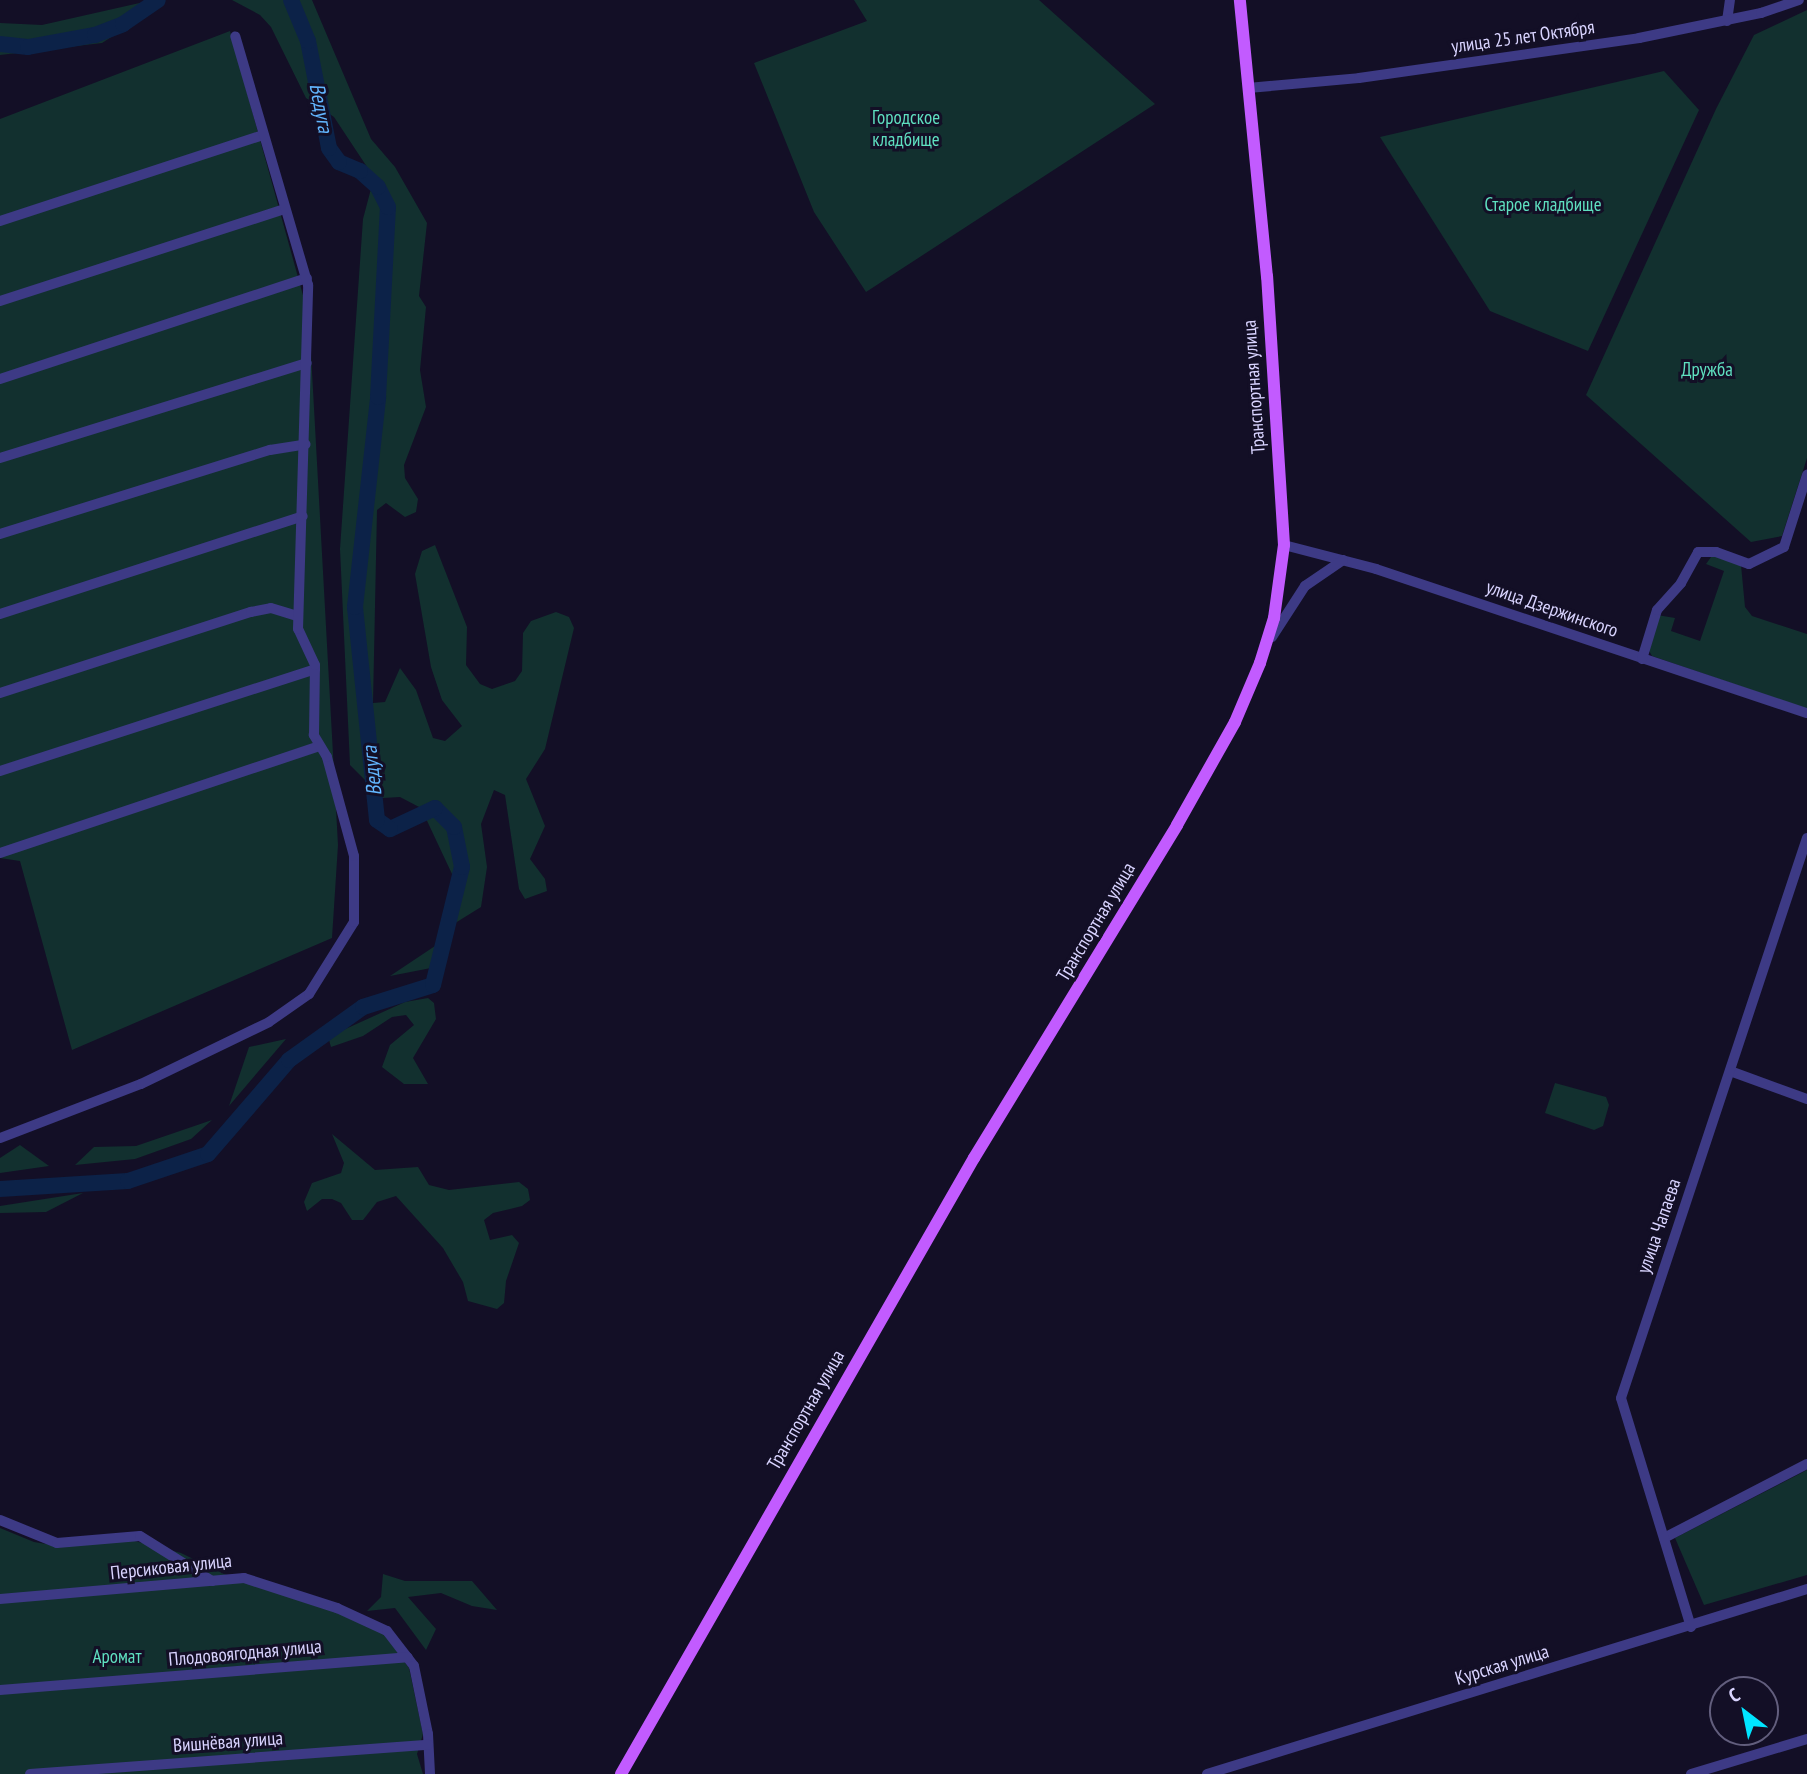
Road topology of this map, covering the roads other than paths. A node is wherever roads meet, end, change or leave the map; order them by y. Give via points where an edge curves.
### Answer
1 (1240, 0) edge
2 (1730, 0) edge
3 (1799, 0) edge
4 (1727, 21) junction
5 (235, 36) dead end
6 (1248, 88) junction
7 (263, 135) junction
8 (284, 209) junction
9 (0, 221) edge
10 (307, 278) junction
11 (0, 301) edge
12 (307, 363) junction
13 (0, 379) edge
14 (306, 444) junction
15 (0, 458) edge
16 (1807, 475) edge
17 (303, 516) junction
18 (0, 534) edge
19 (1284, 545) junction
20 (1343, 560) junction
21 (0, 614) edge
22 (297, 616) junction
23 (1265, 650) junction
24 (1642, 659) junction
25 (315, 669) junction
26 (0, 693) edge
27 (1807, 713) edge
28 (320, 746) junction
29 (0, 771) edge
30 (1807, 838) edge
31 (0, 853) edge
32 (1730, 1071) junction
33 (1807, 1099) edge
34 (0, 1138) edge
35 (1807, 1464) edge
36 (2, 1519) edge
37 (1664, 1538) junction
38 (212, 1581) junction
39 (1807, 1589) edge
40 (0, 1599) edge
41 (1691, 1627) junction
42 (408, 1657) junction
43 (0, 1690) edge
44 (1807, 1739) edge
45 (428, 1745) junction
46 (30, 1774) edge
47 (430, 1774) edge
48 (621, 1774) edge
49 (1207, 1774) edge
50 (1691, 1774) edge

1 - 6 main road, Транспортная улица
2 - 4 street
3 - 4 street, улица 25 лет Октября
4 - 6 street, улица 25 лет Октября via 1513,58
5 - 7 street
6 - 19 main road, Транспортная улица
7 - 8 street
7 - 9 street
8 - 10 street
8 - 11 street
10 - 12 street
10 - 13 street
12 - 14 street
12 - 15 street
14 - 17 street
14 - 18 street via 270,450
16 - 24 street via 1784,547 1749,564 1716,552 1698,552 1681,583 1657,610
17 - 21 street
17 - 22 street
19 - 20 street, улица Дзержинского
19 - 23 main road, Транспортная улица
20 - 23 street via 1304,586
20 - 24 street, улица Дзержинского
22 - 25 street via 298,629 314,654
22 - 26 street via 271,608 251,612
23 - 48 main road, Транспортная улица via 1235,722 1183,814 974,1158
24 - 27 street, улица Дзержинского
25 - 28 street via 311,718
25 - 29 street
28 - 31 street
28 - 34 street via 354,856 354,912 341,949 309,994 269,1023 153,1078
30 - 32 street, улица Чапаева
32 - 33 street
32 - 37 street, улица Чапаева via 1621,1398
35 - 37 street
36 - 38 street via 57,1543 139,1536
37 - 41 street, улица Чапаева
38 - 40 street, Персиковая улица
38 - 42 street, Персиковая улица via 244,1578 311,1597 387,1631
39 - 41 street, Курская улица
41 - 49 street, Курская улица
42 - 43 street, Плодовоягодная улица
42 - 45 street via 417,1676
44 - 50 street
45 - 46 street, Вишнёвая улица
45 - 47 street

